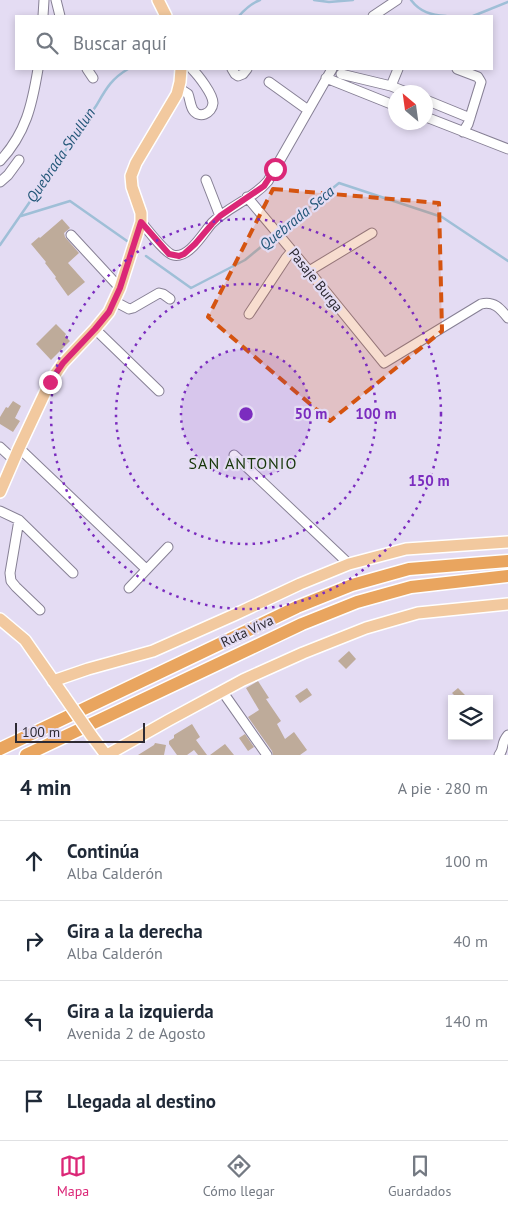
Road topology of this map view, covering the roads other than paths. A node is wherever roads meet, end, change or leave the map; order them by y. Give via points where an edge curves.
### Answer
1 (44, 0) edge
2 (56, 0) edge
3 (158, 0) edge
4 (397, 0) edge
5 (43, 15) edge
6 (60, 15) edge
7 (166, 15) edge
8 (374, 15) edge
9 (38, 70) edge
10 (88, 70) edge
11 (181, 70) edge
12 (193, 70) edge
13 (233, 70) edge
14 (246, 70) edge
15 (331, 70) edge
16 (398, 70) edge
17 (460, 70) edge
18 (341, 74) dead end
19 (93, 78) dead end
20 (326, 78) junction
21 (202, 81) junction
22 (269, 82) dead end
23 (388, 85) edge
24 (391, 85) edge
25 (183, 91) junction
26 (388, 103) edge
27 (433, 103) edge
28 (308, 110) junction
29 (470, 118) junction
30 (433, 120) edge
31 (463, 132) junction
32 (508, 149) edge
33 (19, 160) dead end
34 (0, 161) edge
35 (206, 180) dead end
36 (0, 182) edge
37 (247, 198) junction
38 (220, 216) junction
39 (141, 222) junction
40 (372, 233) dead end
41 (71, 235) dead end
42 (292, 251) junction
43 (310, 271) junction
44 (120, 288) junction
45 (170, 299) dead end
46 (114, 301) junction
47 (249, 314) dead end
48 (508, 318) edge
49 (95, 329) junction
50 (159, 391) dead end
51 (0, 447) edge
52 (19, 448) junction
53 (234, 455) dead end
54 (14, 460) junction
55 (0, 492) edge
56 (0, 511) edge
57 (19, 520) junction
58 (508, 542) edge
59 (168, 547) dead end
60 (508, 562) edge
61 (349, 564) junction
62 (146, 570) junction
63 (74, 573) dead end
64 (508, 576) edge
65 (129, 588) dead end
66 (508, 604) edge
67 (40, 610) dead end
68 (0, 619) edge
69 (54, 681) junction
70 (222, 691) junction
71 (508, 735) edge
72 (0, 749) edge
73 (503, 754) edge
74 (26, 755) edge
75 (107, 755) edge
76 (267, 755) edge

1 - 5 street
2 - 6 street
3 - 7 main road
4 - 8 street
9 - 34 street via 21,133
10 - 19 street
11 - 25 main road
12 - 21 street
13 - 14 street via 238,76
15 - 20 street
16 - 24 street
17 - 29 street via 478,77 481,82
18 - 23 street
20 - 26 street
20 - 28 street
21 - 25 street
21 - 25 street via 213,101 206,114 196,113
22 - 28 street
25 - 39 main road via 178,94 131,176
27 - 29 street
28 - 37 street via 268,181
29 - 31 street
30 - 31 street
31 - 32 street
33 - 36 street
35 - 38 street
37 - 38 street
37 - 42 street, Pasaje Burga
38 - 39 street via 195,244 179,256 166,251
39 - 44 main road
40 - 43 street
41 - 44 street
42 - 43 street, Pasaje Burga
42 - 47 street
43 - 48 street, Pasaje Burga via 384,363 481,304 496,305
44 - 46 main road
45 - 46 street via 159,293 133,308
46 - 49 main road
49 - 50 street
49 - 52 main road via 50,382
51 - 54 street
52 - 54 main road
52 - 62 street
53 - 61 street
54 - 55 main road
56 - 57 street
57 - 63 street
57 - 67 street via 11,581
58 - 61 main road, Ruta Viva via 406,549
59 - 62 street
60 - 72 highway, Ruta Viva via 409,569 352,585 297,607
61 - 69 main road, Ruta Viva via 153,651
62 - 65 street
64 - 74 highway, Ruta Viva via 411,587 357,602 302,624
66 - 70 main road via 418,613 366,628
68 - 69 main road via 25,640
69 - 75 main road, bridge
70 - 75 main road
70 - 76 street
71 - 73 street via 503,741

